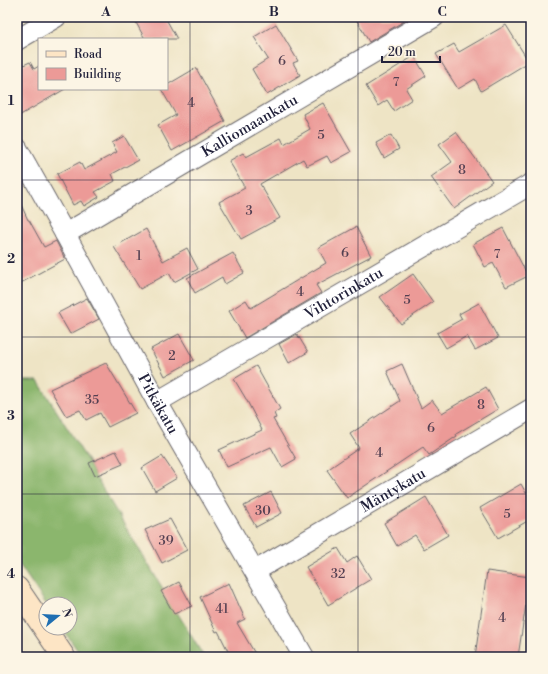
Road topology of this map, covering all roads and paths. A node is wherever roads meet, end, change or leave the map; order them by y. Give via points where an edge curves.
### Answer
1 (56, 17) edge
2 (434, 17) edge
3 (17, 40) edge
4 (17, 148) edge
5 (531, 184) edge
6 (66, 234) junction
7 (156, 402) junction
8 (531, 409) edge
9 (255, 571) junction
10 (17, 588) edge
11 (64, 657) edge
12 (304, 657) edge

1 - 3 street
2 - 6 street, Kalliomaankatu
4 - 6 street, Pitkäkatu
5 - 7 street, Vihtorinkatu
6 - 7 street, Pitkäkatu
7 - 9 street, Pitkäkatu
8 - 9 street, Mäntykatu
9 - 12 street, Pitkäkatu
10 - 11 main road

